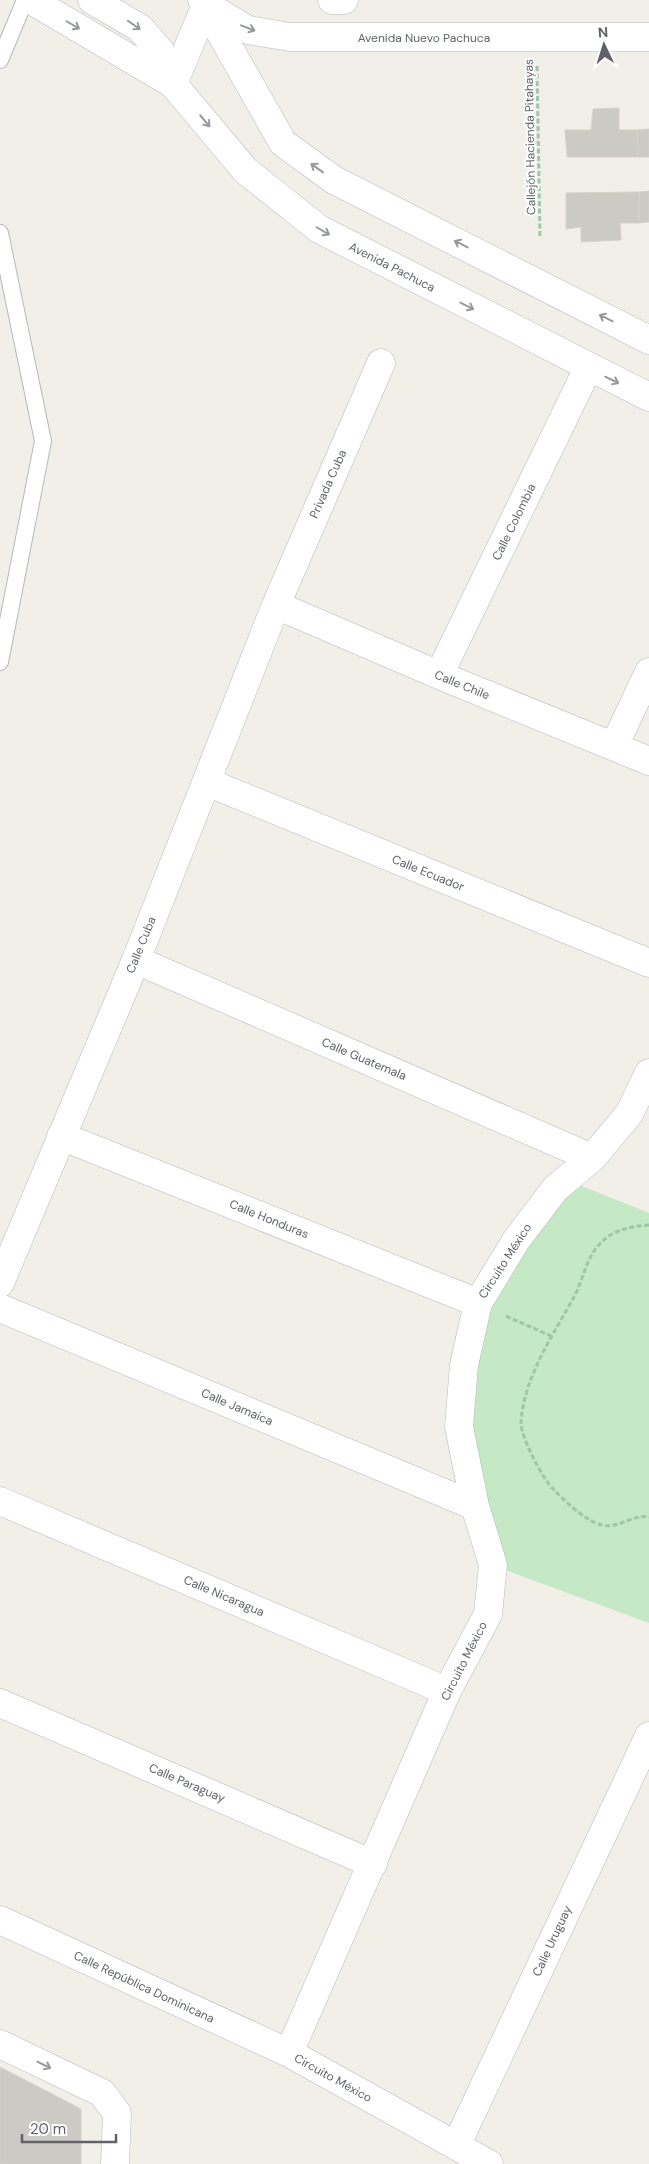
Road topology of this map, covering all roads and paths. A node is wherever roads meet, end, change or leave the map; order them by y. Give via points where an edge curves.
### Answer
1 (25, 0) edge
2 (31, 0) edge
3 (92, 0) edge
4 (332, 0) edge
5 (344, 0) edge
6 (205, 1) edge
7 (649, 37) edge
8 (537, 38) junction
9 (0, 60) edge
10 (173, 84) junction
11 (0, 233) edge
12 (540, 237) dead end
13 (649, 340) edge
14 (381, 363) dead end
15 (588, 368) junction
16 (649, 397) edge
17 (276, 605) junction
18 (0, 662) edge
19 (649, 672) edge
20 (439, 676) junction
21 (614, 746) junction
22 (649, 761) edge
23 (206, 782) junction
24 (136, 960) junction
25 (649, 963) edge
26 (649, 1073) edge
27 (61, 1136) junction
28 (592, 1158) junction
29 (649, 1225) edge
30 (0, 1283) edge
31 (478, 1303) junction
32 (0, 1308) edge
33 (551, 1336) junction
34 (0, 1501) edge
35 (475, 1506) junction
36 (649, 1517) edge
37 (447, 1691) junction
38 (0, 1703) edge
39 (649, 1736) edge
40 (373, 1864) junction
41 (0, 1920) edge
42 (0, 2044) edge
43 (289, 2053) junction
44 (456, 2146) junction
45 (115, 2164) edge
46 (489, 2164) edge

1 - 9 lane
2 -> 10 street
3 -> 10 street via 140,28 160,51
4 - 5 street
6 -> 8 street, Avenida Nuevo Pachuca via 248,30 290,37
6 - 10 street
13 -> 6 street via 334,180 283,143
7 - 8 street, Avenida Nuevo Pachuca
8 - 12 path, Callejón Hacienda Pitahayas
10 -> 15 street, Avenida Pachuca via 246,171 319,229
11 - 18 lane via 42,441
14 - 17 street, Privada Cuba
15 -> 16 street, Avenida Pachuca
15 - 20 street, Calle Colombia
17 - 20 street, Calle Chile
17 - 23 street, Calle Cuba
19 - 21 street
20 - 21 street, Calle Chile
21 - 22 street, Calle Chile
23 - 24 street, Calle Cuba
23 - 25 street, Calle Ecuador
24 - 27 street, Calle Cuba
24 - 28 street, Calle Guatemala
26 - 28 street, Circuito México via 629,1114
27 - 30 street, Calle Cuba
27 - 31 street, Calle Honduras
28 - 31 street, Circuito México via 555,1189 517,1238
29 - 33 path via 634,1226 609,1236 588,1258 575,1295
31 - 33 path
31 - 35 street, Circuito México via 464,1365 460,1427
32 - 35 street, Calle Jamaica
33 - 36 path via 528,1389 520,1424 531,1453 552,1488 584,1516 602,1525 622,1524 639,1515
34 - 37 street, Calle Nicaragua
35 - 37 street, Circuito México via 493,1566 488,1614
37 - 40 street, Circuito México
38 - 40 street, Calle Paraguay
39 - 44 street, Calle Uruguay
40 - 43 street, Circuito México
41 - 43 street, Calle República Dominicana
42 -> 45 street via 102,2093 117,2113
43 - 44 street, Circuito México
44 - 46 street, Circuito México

